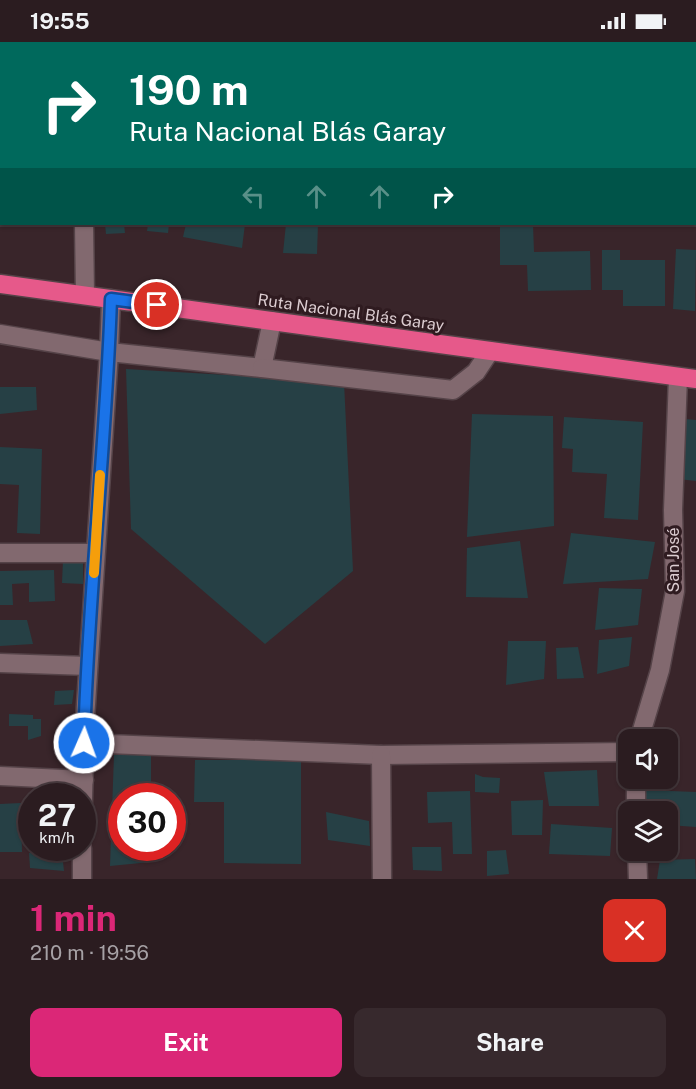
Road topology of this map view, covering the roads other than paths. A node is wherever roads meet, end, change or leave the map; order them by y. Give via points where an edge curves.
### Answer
1 (84, 225) edge
2 (0, 285) edge
3 (85, 295) junction
4 (111, 299) junction
5 (272, 321) junction
6 (0, 334) edge
7 (490, 351) junction
8 (109, 352) junction
9 (262, 368) junction
10 (678, 377) junction
11 (696, 380) edge
12 (0, 553) edge
13 (95, 553) junction
14 (0, 663) edge
15 (88, 666) junction
16 (642, 729) edge
17 (84, 743) junction
18 (618, 752) edge
19 (381, 755) junction
20 (0, 776) edge
21 (84, 780) junction
22 (84, 783) edge
23 (82, 861) edge
24 (637, 861) edge
25 (82, 879) edge
26 (382, 879) edge
27 (638, 879) edge

1 - 3 street
2 - 3 highway, Ruta Nacional Blás Garay
3 - 4 highway, Ruta Nacional Blás Garay
4 - 5 highway, Ruta Nacional Blás Garay
4 - 8 street
5 - 7 highway, Ruta Nacional Blás Garay
5 - 9 street
6 - 8 street
7 - 9 street via 476,372 453,390
7 - 10 highway, Ruta Nacional Blás Garay
8 - 9 street
8 - 13 street
10 - 11 highway, Ruta Nacional Blás Garay
10 - 16 street, San José via 673,510 675,591 660,670
12 - 13 street
13 - 15 street
14 - 15 street
15 - 17 street
17 - 19 street
17 - 21 street
18 - 19 street
19 - 26 street
20 - 21 street
21 - 22 street
23 - 25 street
24 - 27 street

